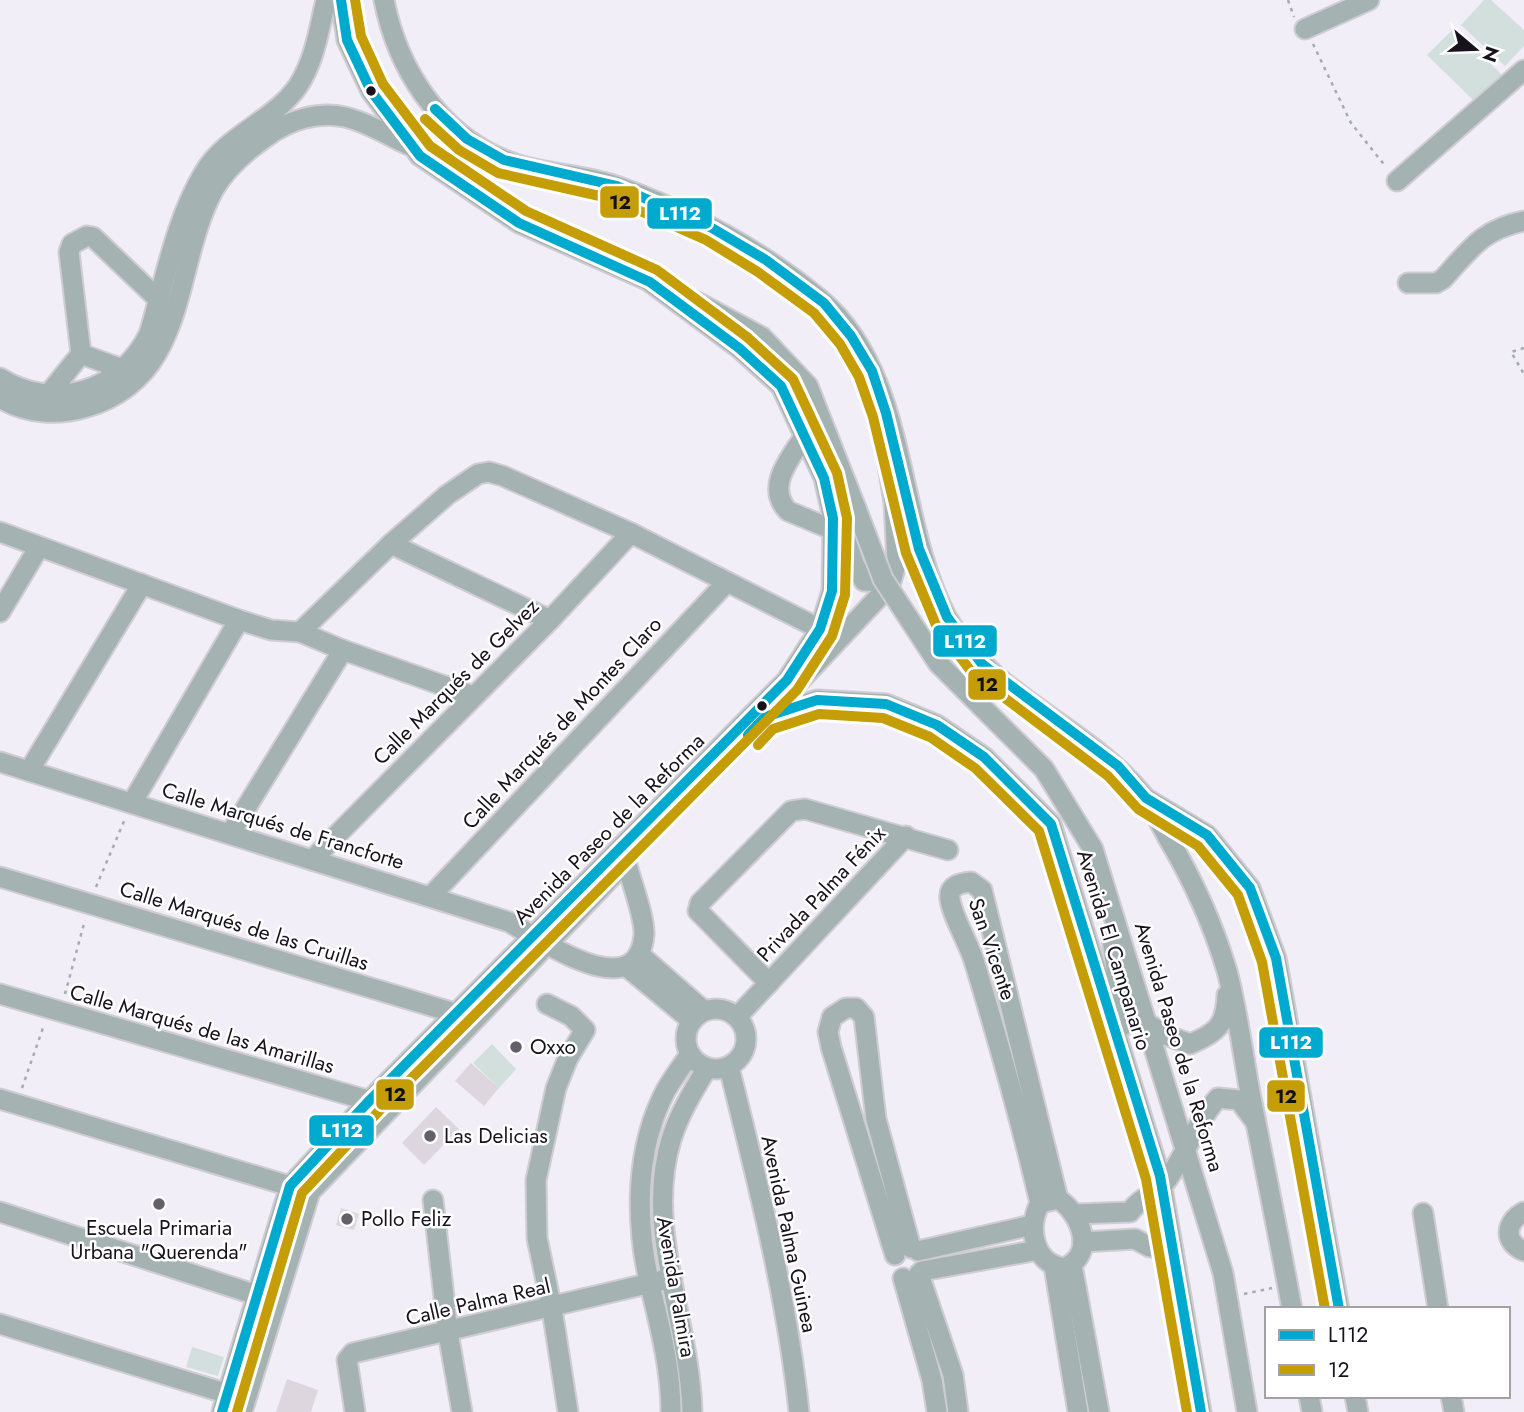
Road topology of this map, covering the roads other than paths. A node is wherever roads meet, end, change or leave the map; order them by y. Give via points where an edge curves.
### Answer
1 (326, 0) edge
2 (341, 0) edge
3 (384, 0) edge
4 (1369, 0) edge
5 (1305, 29) road end
6 (1524, 70) edge
7 (411, 146) junction
8 (1396, 181) road end
9 (1524, 221) edge
10 (650, 282) junction
11 (1408, 283) dead end
12 (159, 300) junction
13 (81, 354) junction
14 (122, 369) junction
15 (872, 370) junction
16 (0, 378) edge
17 (47, 396) junction
18 (0, 398) edge
19 (804, 437) junction
20 (824, 478) junction
21 (833, 530) junction
22 (0, 532) edge
23 (631, 533) junction
24 (391, 544) junction
25 (39, 547) junction
26 (898, 561) junction
27 (727, 582) junction
28 (142, 584) junction
29 (0, 612) edge
30 (239, 620) junction
31 (550, 620) junction
32 (820, 629) junction
33 (300, 632) junction
34 (343, 650) junction
35 (473, 696) junction
36 (765, 717) junction
37 (0, 762) edge
38 (29, 771) junction
39 (1146, 798) junction
40 (132, 803) junction
41 (230, 834) junction
42 (906, 836) junction
43 (948, 850) dead end
44 (313, 860) junction
45 (626, 862) junction
46 (0, 877) edge
47 (1106, 888) junction
48 (431, 896) junction
49 (541, 940) junction
50 (633, 960) junction
51 (1227, 973) junction
52 (769, 983) junction
53 (0, 994) edge
54 (547, 1004) dead end
55 (467, 1016) junction
56 (698, 1016) junction
57 (737, 1017) junction
58 (1148, 1024) junction
59 (690, 1054) junction
60 (729, 1067) junction
61 (707, 1068) junction
62 (1129, 1078) junction
63 (369, 1101) junction
64 (8, 1102) edge
65 (1026, 1103) junction
66 (391, 1107) junction
67 (1256, 1124) junction
68 (1186, 1146) junction
69 (290, 1186) junction
70 (1162, 1187) junction
71 (310, 1192) junction
72 (433, 1200) dead end
73 (1049, 1201) junction
74 (0, 1212) edge
75 (1130, 1212) junction
76 (1524, 1212) edge
77 (1423, 1213) dead end
78 (1077, 1214) junction
79 (1032, 1225) junction
80 (1135, 1239) junction
81 (1083, 1242) junction
82 (1038, 1250) junction
83 (1173, 1251) junction
84 (1524, 1251) edge
85 (908, 1252) junction
86 (1063, 1266) junction
87 (915, 1274) junction
88 (672, 1279) junction
89 (649, 1284) junction
90 (267, 1299) junction
91 (1292, 1307) edge
92 (1339, 1307) edge
93 (1438, 1307) edge
94 (552, 1309) junction
95 (0, 1324) edge
96 (448, 1333) junction
97 (1082, 1374) junction
98 (234, 1404) edge
99 (355, 1412) edge
100 (462, 1412) edge
101 (568, 1412) edge
102 (671, 1412) edge
103 (692, 1412) edge
104 (799, 1412) edge
105 (937, 1412) edge
106 (958, 1412) edge
107 (1078, 1412) edge
108 (1099, 1412) edge
109 (1201, 1412) edge
110 (1247, 1412) edge

1 - 12 street via 313,57 297,87 205,170 187,205
2 - 7 street, Avenida Paseo de la Reforma via 347,40 366,81
3 - 15 street via 410,75 433,108 467,139 504,160 617,186 712,228 824,303
4 - 5 street
6 - 8 street
7 - 10 street, Avenida Paseo de la Reforma via 519,223
7 - 18 street via 348,118 329,115 277,129 241,154 215,189 161,348 139,379 116,395 75,411 45,412
9 - 11 street via 1480,238 1444,279
10 - 19 street, Avenida Paseo de la Reforma via 780,386
10 - 47 street, Avenida Paseo de la Reforma, bridge via 762,337 808,386 883,579 938,663 1044,769 1093,849
12 - 13 street via 93,237 72,244 69,252
12 - 14 street via 142,349
13 - 14 street
13 - 17 street
14 - 17 street via 95,387
15 - 26 street via 894,502
15 - 39 street via 919,549 947,617 982,664 1118,766
16 - 17 street via 28,393
19 - 20 street, Avenida Paseo de la Reforma
19 - 21 street via 780,473 782,505
20 - 21 street, Avenida Paseo de la Reforma
20 - 26 street via 864,580 884,582
21 - 32 street, Avenida Paseo de la Reforma via 832,591
22 - 25 street
23 - 24 street via 489,472 478,474 447,495
23 - 27 street
23 - 31 street, Calle Marqués de Gelvez
24 - 31 street
24 - 33 street
25 - 28 street
25 - 29 street
26 - 36 street, Avenida Paseo de la Reforma via 890,585
27 - 32 street
27 - 48 street, Calle Marqués de Montes Claro
28 - 30 street
28 - 38 street
30 - 33 street via 271,630
30 - 40 street
31 - 35 street, Calle Marqués de Gelvez
32 - 49 street, Avenida Paseo de la Reforma via 787,680
33 - 34 street
34 - 35 street
34 - 41 street
35 - 44 street, Calle Marqués de Gelvez
36 - 45 street, Avenida Paseo de la Reforma
36 - 62 street, Avenida El Campanario via 817,700 886,704 937,726 984,757 1051,824
37 - 38 street, Calle Marqués de Francforte
38 - 40 street, Calle Marqués de Francforte
39 - 51 street via 1195,883
39 - 92 street via 1207,835 1250,888 1276,958
40 - 41 street, Calle Marqués de Francforte
41 - 44 street, Calle Marqués de Francforte
42 - 43 street, Privada Palma Fénix
42 - 52 street, Privada Palma Fénix
42 - 52 street, Privada Palma Fénix via 797,808 700,903 698,911 706,921
44 - 48 street, Calle Marqués de Francforte
45 - 49 street, Avenida Paseo de la Reforma
45 - 50 street via 644,933
46 - 55 street, Calle Marqués de las Cruillas
47 - 58 street, Avenida Paseo de la Reforma
47 - 62 street
48 - 49 street, Calle Marqués de Francforte via 509,922
49 - 50 street via 611,970
49 - 55 street, Avenida Paseo de la Reforma
50 - 56 street
51 - 58 street via 1226,1012 1214,1034 1190,1044
51 - 67 street
52 - 57 street, Privada Palma Fénix
53 - 63 street, Calle Marqués de las Amarillas
54 - 94 street via 571,1016 585,1030 556,1088 536,1180 537,1238
55 - 63 street, Avenida Paseo de la Reforma
55 - 66 street, Avenida Paseo de la Reforma
56 - 57 street via 721,1009
56 - 59 street via 686,1038
57 - 60 street via 746,1044
58 - 68 street, Avenida Paseo de la Reforma
59 - 61 street
59 - 89 street, Avenida Palmira via 666,1090 649,1133 638,1203
60 - 61 street
60 - 104 street, Avenida Palma Guinea via 754,1171
61 - 88 street, Avenida Palmira via 686,1103 671,1142 662,1208
62 - 70 street, Avenida El Campanario
63 - 66 street, Calle Marqués de las Amarillas
63 - 69 street, Avenida Paseo de la Reforma
64 - 69 street
65 - 65 street, San Vicente via 982,890 971,881 957,884 950,901
65 - 73 street, San Vicente
66 - 71 street, Avenida Paseo de la Reforma
67 - 68 street via 1239,1100 1218,1098 1203,1114
67 - 91 street
68 - 70 street
68 - 110 street, Avenida Paseo de la Reforma via 1227,1297
69 - 71 street
69 - 90 street, Avenida Paseo de la Reforma
70 - 75 street via 1140,1199
70 - 83 street, Avenida El Campanario
71 - 90 street, Avenida Paseo de la Reforma
72 - 96 street
73 - 78 street
73 - 79 street
74 - 90 street
75 - 78 street
75 - 80 street
76 - 84 street via 1508,1227 1508,1238
77 - 93 street
78 - 81 street
79 - 82 street
79 - 85 street
80 - 81 street
80 - 83 street
81 - 86 street via 1080,1256
82 - 86 street via 1044,1260
82 - 87 street
83 - 109 street, Avenida El Campanario
85 - 85 street via 876,1119 864,1017 856,1008 846,1008 832,1017 828,1032 851,1118
85 - 87 street via 922,1257
85 - 87 street via 894,1269
86 - 97 street
87 - 105 street
87 - 106 street via 953,1375
88 - 89 street, Calle Palma Real
88 - 103 street, Avenida Palmira via 687,1348
89 - 94 street, Calle Palma Real
89 - 102 street, Avenida Palmira via 660,1317
90 - 98 street, Avenida Paseo de la Reforma
94 - 96 street, Calle Palma Real
94 - 101 street
95 - 98 street
96 - 99 street, Calle Palma Real via 353,1353 348,1360
96 - 100 street
97 - 107 street
97 - 108 street

